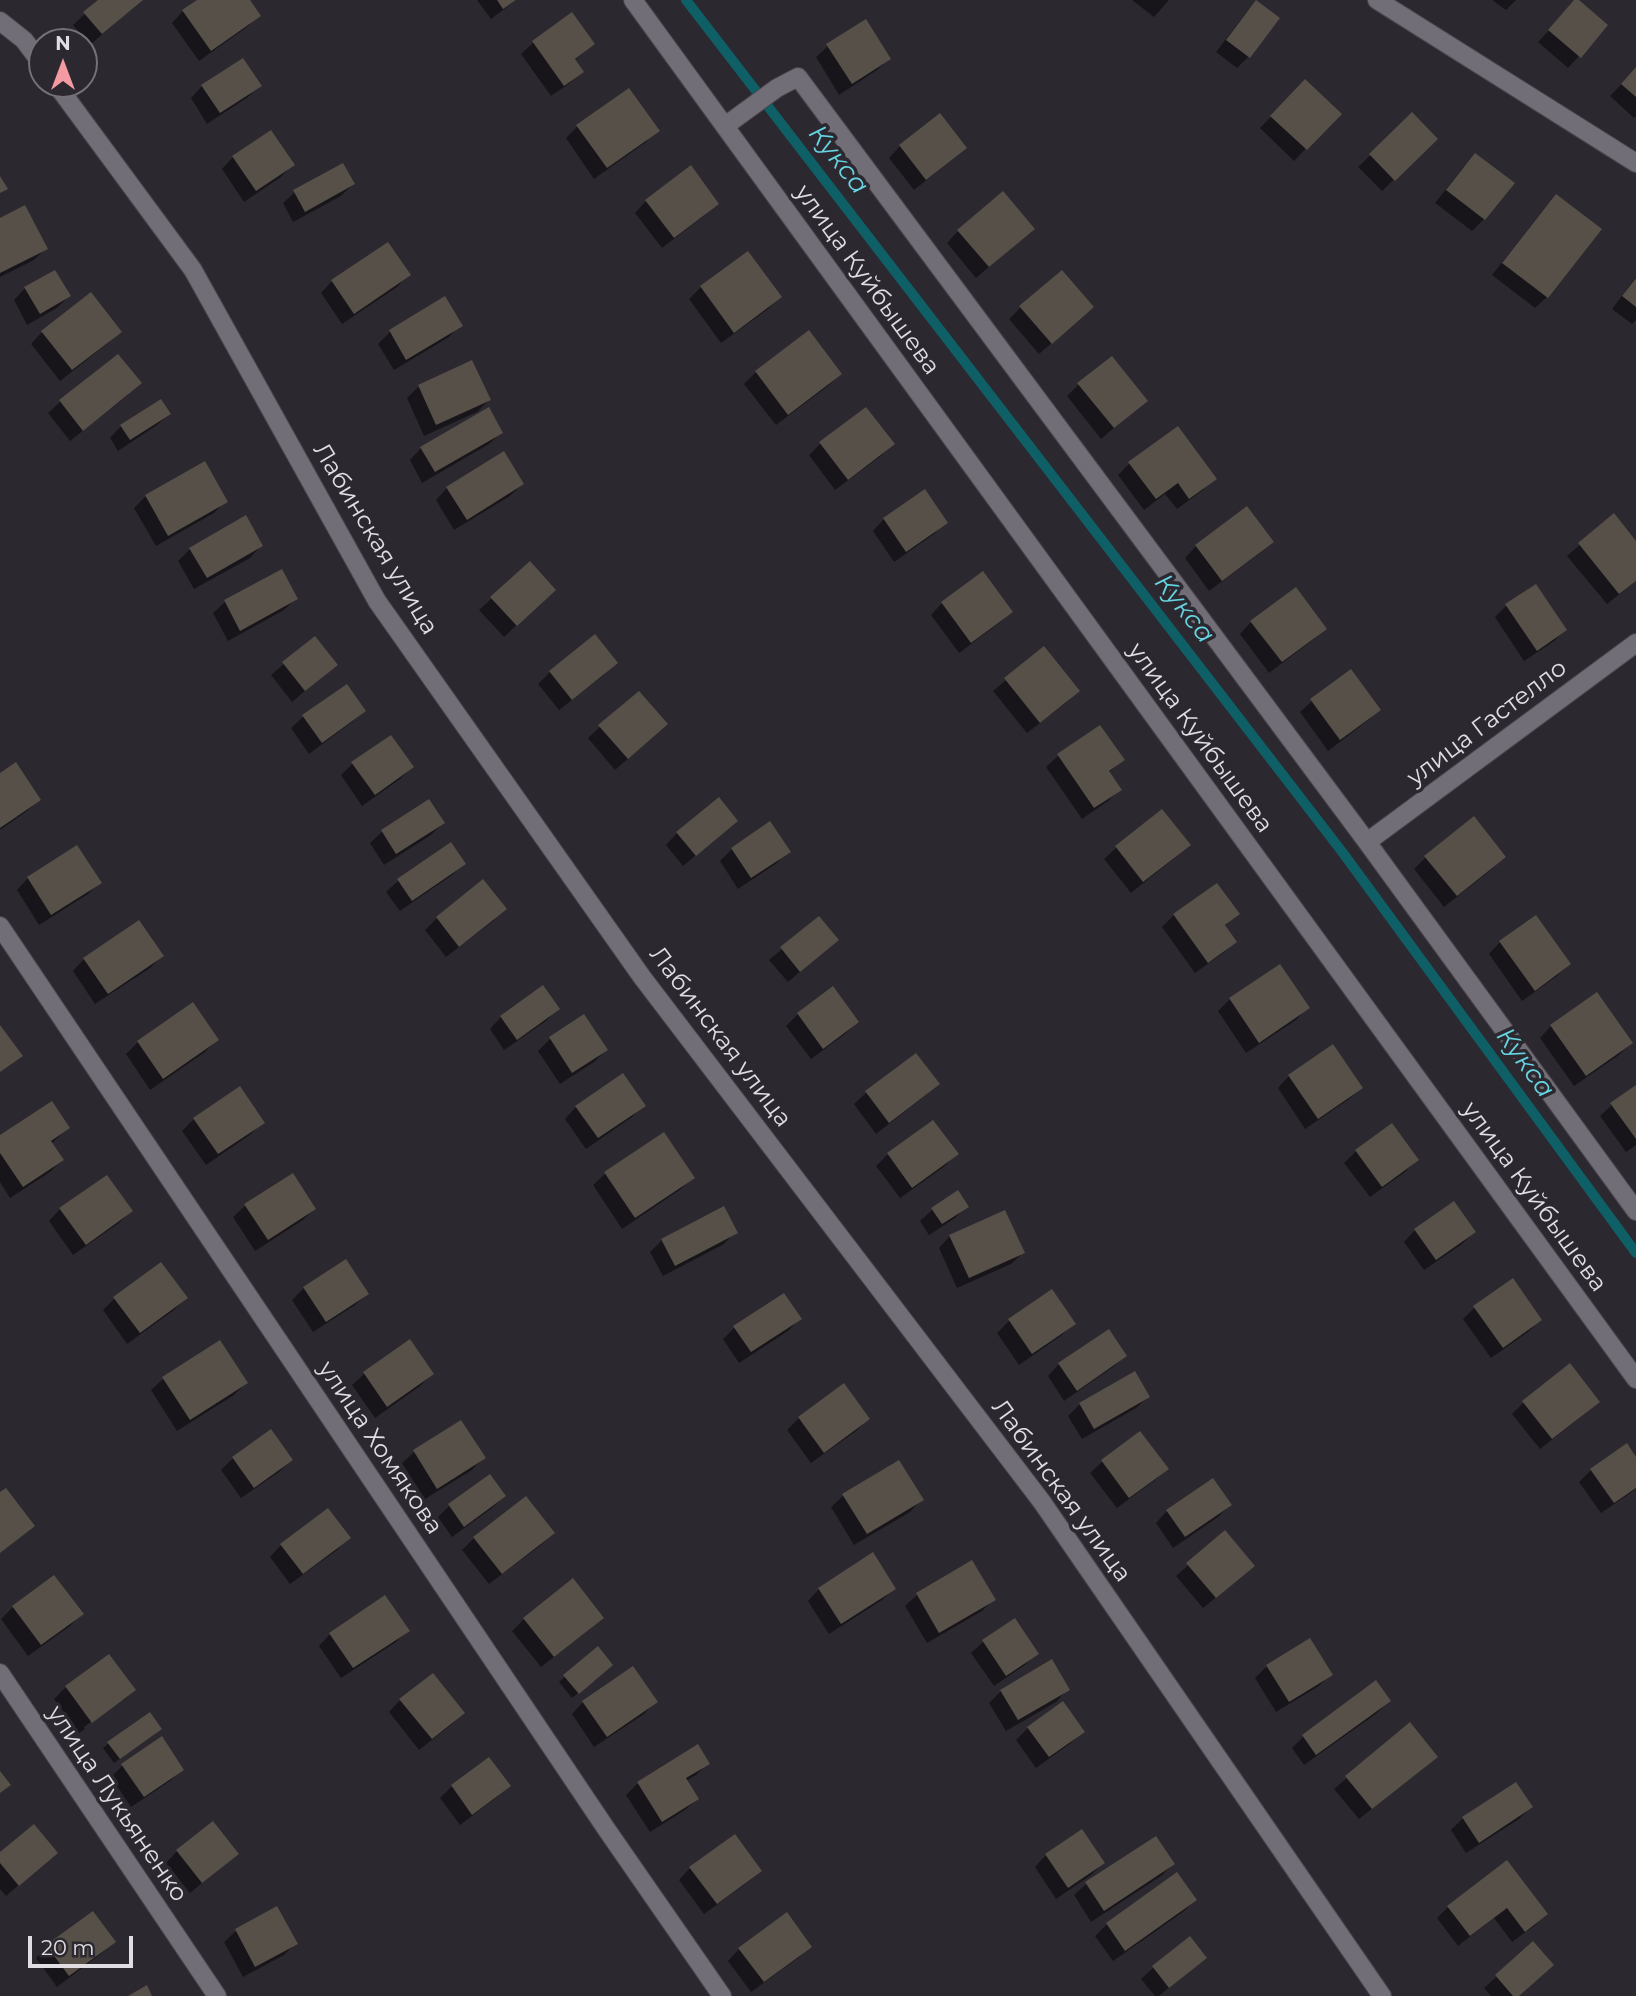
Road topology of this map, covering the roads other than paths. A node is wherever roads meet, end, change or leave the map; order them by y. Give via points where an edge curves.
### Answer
1 (633, 0) edge
2 (1377, 0) edge
3 (0, 21) edge
4 (28, 45) edge
5 (66, 98) edge
6 (725, 126) junction
7 (1636, 163) edge
8 (1636, 643) edge
9 (1367, 842) junction
10 (0, 926) edge
11 (1636, 1211) edge
12 (1636, 1379) edge
13 (0, 1673) edge
14 (216, 1996) edge
15 (722, 1996) edge
16 (1382, 1996) edge

1 - 6 street, улица Куйбышева
2 - 7 street
3 - 4 street
5 - 16 street, Лабинская улица via 193,270 385,613 642,977 1042,1502
6 - 9 street via 798,77
6 - 12 street, улица Куйбышева
8 - 9 street, улица Гастелло
9 - 11 street
10 - 15 street, улица Хомякова
13 - 14 street, улица Лукьяненко

